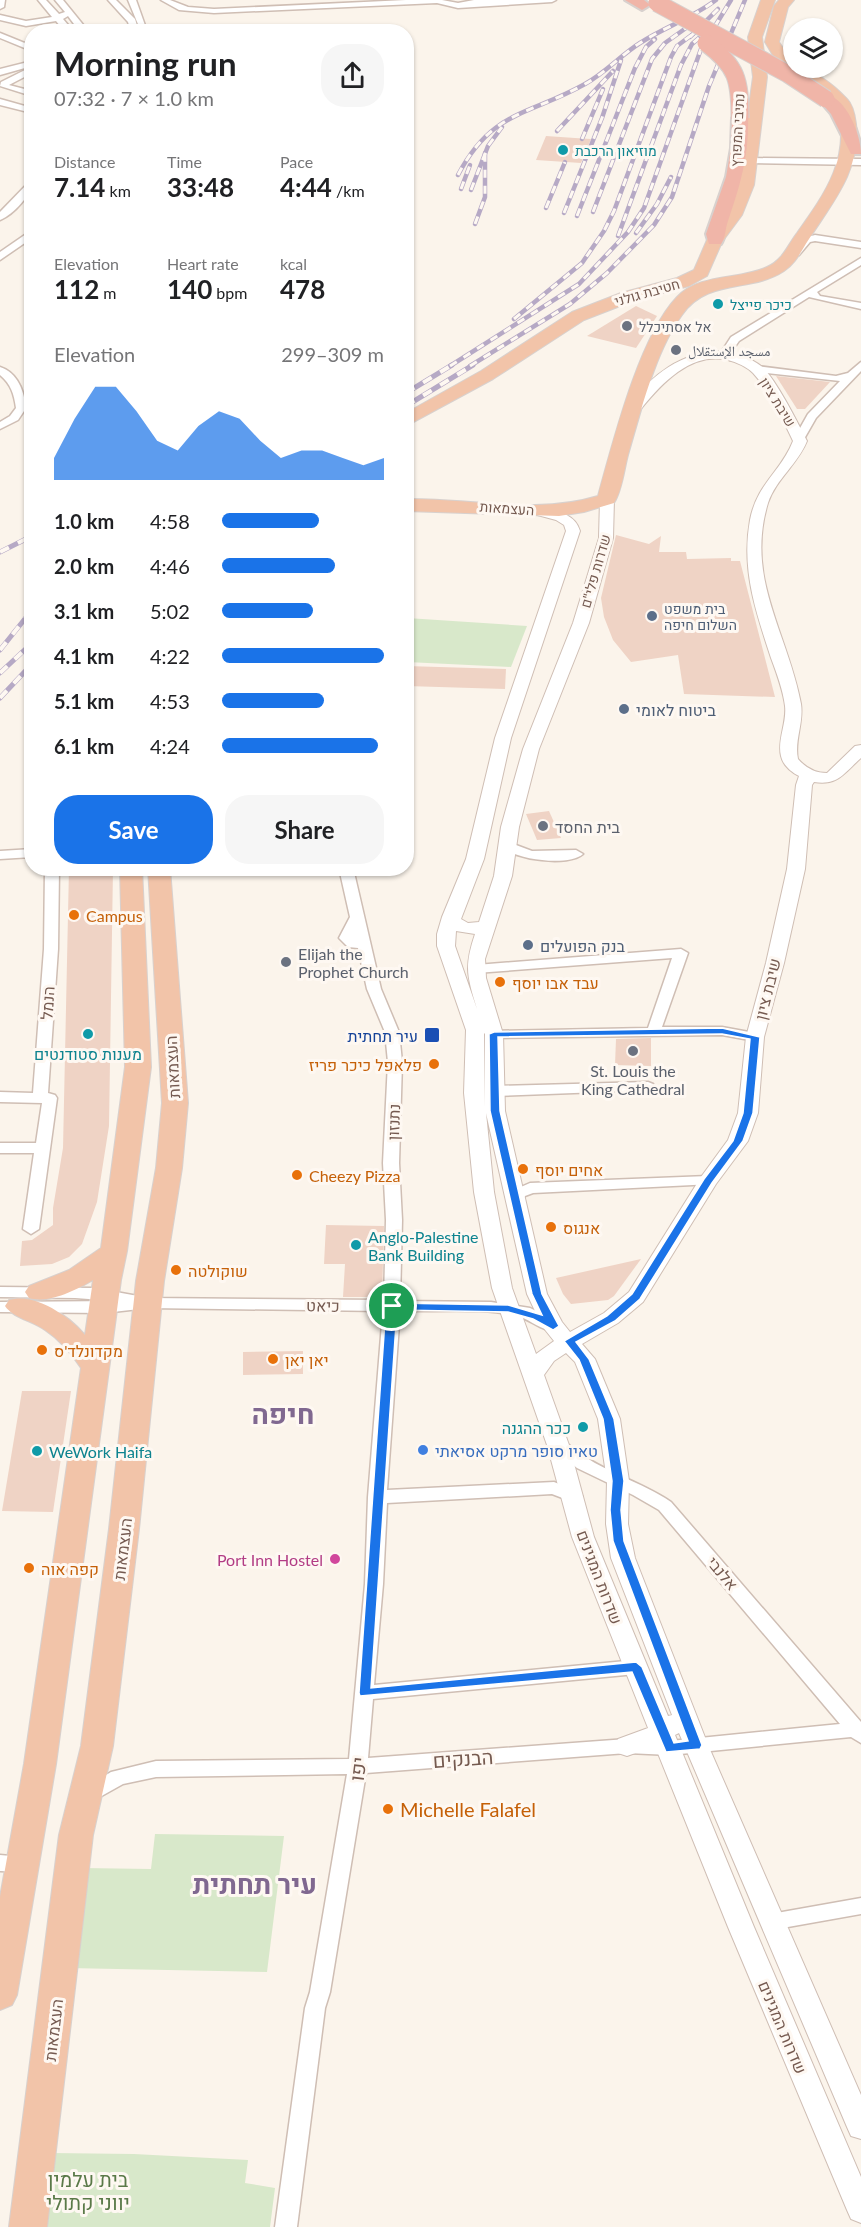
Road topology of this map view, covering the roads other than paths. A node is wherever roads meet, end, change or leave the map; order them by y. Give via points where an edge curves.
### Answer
1 (1, 0) edge
2 (42, 0) edge
3 (58, 0) edge
4 (112, 0) edge
5 (165, 0) edge
6 (437, 0) edge
7 (552, 0) edge
8 (633, 0) edge
9 (651, 0) edge
10 (768, 0) edge
11 (787, 0) edge
12 (476, 2) edge
13 (139, 6) edge
14 (0, 7) edge
15 (69, 13) junction
16 (0, 16) edge
17 (54, 20) junction
18 (44, 24) edge
19 (59, 24) edge
20 (78, 24) edge
21 (133, 24) edge
22 (143, 24) edge
23 (24, 30) edge
24 (0, 32) edge
25 (24, 36) edge
26 (24, 45) edge
27 (783, 57) edge
28 (1, 68) edge
29 (24, 68) edge
30 (24, 71) edge
31 (810, 78) edge
32 (2, 84) edge
33 (24, 91) edge
34 (0, 102) edge
35 (24, 116) edge
36 (858, 158) edge
37 (749, 161) junction
38 (24, 192) edge
39 (0, 217) edge
40 (24, 239) edge
41 (715, 240) junction
42 (861, 245) edge
43 (792, 256) junction
44 (0, 257) edge
45 (861, 261) edge
46 (813, 293) junction
47 (861, 306) edge
48 (734, 358) junction
49 (861, 365) edge
50 (757, 369) junction
51 (0, 370) edge
52 (488, 375) junction
53 (852, 375) junction
54 (635, 407) junction
55 (414, 417) edge
56 (0, 426) edge
57 (414, 431) edge
58 (800, 437) junction
59 (607, 499) junction
60 (414, 504) edge
61 (533, 510) junction
62 (861, 749) edge
63 (817, 769) junction
64 (508, 846) junction
65 (24, 854) edge
66 (576, 854) dead end
67 (0, 855) edge
68 (542, 856) junction
69 (52, 876) edge
70 (131, 876) edge
71 (160, 876) edge
72 (348, 876) edge
73 (503, 876) junction
74 (451, 917) junction
75 (488, 925) junction
76 (476, 969) junction
77 (654, 1031) junction
78 (494, 1034) junction
79 (755, 1037) junction
80 (648, 1087) dead end
81 (494, 1091) junction
82 (0, 1097) edge
83 (40, 1098) junction
84 (0, 1148) edge
85 (43, 1148) junction
86 (708, 1181) junction
87 (516, 1199) junction
88 (31, 1229) dead end
89 (114, 1251) junction
90 (14, 1299) edge
91 (121, 1300) junction
92 (392, 1306) junction
93 (508, 1309) junction
94 (561, 1334) junction
95 (96, 1369) junction
96 (534, 1373) junction
97 (558, 1445) junction
98 (618, 1481) junction
99 (573, 1496) junction
100 (377, 1497) junction
101 (636, 1667) junction
102 (365, 1693) junction
103 (859, 1732) edge
104 (676, 1742) junction
105 (627, 1746) joint
106 (358, 1766) junction
107 (82, 1807) junction
108 (12, 1863) edge
109 (861, 1906) edge
110 (771, 1922) junction
111 (6, 1944) edge
112 (0, 1995) edge
113 (861, 2127) edge
114 (861, 2210) edge
115 (28, 2227) edge
116 (286, 2227) edge

1 - 14 street
2 - 17 street
3 - 15 street
4 - 21 street
5 - 6 street via 189,10 214,11
6 - 12 street via 452,5
7 - 12 street
8 - 41 highway, נתיבי המפרץ, bridge via 696,36 734,67 739,81 739,154
9 - 36 highway, bridge via 825,99 842,115
10 - 37 highway, חטיבת גולני via 755,37 760,77
11 - 27 highway via 779,12 772,42
13 - 22 street
15 - 17 street
15 - 20 street
16 - 17 street via 24,23
17 - 18 street
17 - 19 street
23 - 24 street
24 - 25 street
24 - 26 street
28 - 29 street
30 - 32 street
31 - 36 highway via 838,98 856,121
32 - 33 street
34 - 35 street via 16,106 16,119
36 - 37 street
36 - 43 highway, שדרות פלי"ם
37 - 41 highway, חטיבת גולני via 746,185 734,215
38 - 39 street
40 - 44 street
41 - 52 highway, חטיבת גולני via 696,276 578,316
42 - 43 street, שדרות פלי"ם via 818,238 807,240
43 - 54 highway, שדרות פלי"ם via 774,270 706,288 684,300 666,327
45 - 46 street
46 - 47 street via 818,298
46 - 48 street via 735,339 727,351
48 - 50 street, שיבת ציון
48 - 54 street, שיבת ציון via 702,355 683,362 660,378
49 - 53 street
50 - 53 street via 836,379
50 - 58 street, שיבת ציון
51 - 56 street via 11,377 20,391 21,408 14,418
52 - 55 highway, חטיבת גולני
52 - 57 highway
53 - 58 street via 807,422
54 - 59 highway, שדרות פלי"ם
58 - 63 street, שיבת ציון via 796,453 765,489 753,567 793,708 791,761
59 - 61 highway, העצמאות via 578,507
59 - 64 street, שדרות פלי"ם via 606,538 581,623 531,749 514,807
60 - 61 highway, העצמאות
61 - 74 street, שדרות פלי"ם via 561,517 571,524 573,531 503,738 475,860
62 - 63 street
63 - 79 street, שיבת ציון via 804,785 796,869
64 - 68 street via 525,855
64 - 73 street, שדרות פלי"ם
65 - 67 street
66 - 68 street
68 - 73 street via 520,863
69 - 83 street, הנמל via 51,950
70 - 89 highway, העצמאות via 138,1067
71 - 91 highway, העצמאות via 175,1103 156,1240
72 - 92 street, נתנזון via 356,919 346,938 353,944 363,944 374,989 392,1032
73 - 75 street, שדרות פלי"ם
74 - 75 street via 466,928
74 - 93 street, שדרות המגינים via 446,946 475,1030 474,1093 484,1192
75 - 76 street, שדרות המגינים via 479,946
76 - 77 street via 681,953
76 - 78 street, שדרות המגינים
77 - 78 street
77 - 79 street via 722,1031
78 - 81 street, שדרות המגינים
79 - 86 street, שיבת ציון via 748,1113 738,1141
80 - 81 street
81 - 87 street, שדרות המגינים via 495,1111
82 - 83 street
83 - 85 street via 50,1098
84 - 85 street
85 - 88 street
86 - 87 street via 530,1188
86 - 94 street, שיבת ציון via 636,1297 611,1318
87 - 94 street, שדרות המגינים via 537,1294
89 - 90 highway via 83,1275
89 - 91 highway, העצמאות
90 - 91 street
90 - 91 street
90 - 95 highway via 66,1330
91 - 92 street, כיאט
91 - 95 highway, העצמאות
91 - 107 highway, העצמאות via 97,1746
92 - 93 street, כיאט
92 - 100 street, יפו
93 - 94 street, כיאט via 536,1316
93 - 96 street, שדרות המגינים
94 - 96 street, שיבת ציון
94 - 98 street, שדרות המגינים via 584,1359 609,1419
95 - 108 highway, העצמאות
96 - 97 street, שדרות המגינים
97 - 98 street, אלנבי via 582,1464
97 - 99 street, שדרות המגינים
98 - 103 street, אלנבי via 665,1506
98 - 104 street, שדרות המגינים via 616,1517 623,1558 683,1713
99 - 100 street via 554,1488
99 - 101 street, שדרות המגינים via 582,1537
100 - 102 street, יפו
101 - 102 street
101 - 104 street, שדרות המגינים
102 - 106 street, יפו
103 - 104 street
104 - 105 street
104 - 110 street, שדרות המגינים
104 - 114 street, שדרות המגינים via 755,1960
105 - 106 street, הבנקים
106 - 107 street, הבנקים via 147,1770 105,1784 93,1791
106 - 116 street, יפו via 315,2008
107 - 115 highway, העצמאות
108 - 111 highway, העצמאות
109 - 110 street
110 - 113 street, שדרות המגינים
111 - 112 highway, העצמאות

